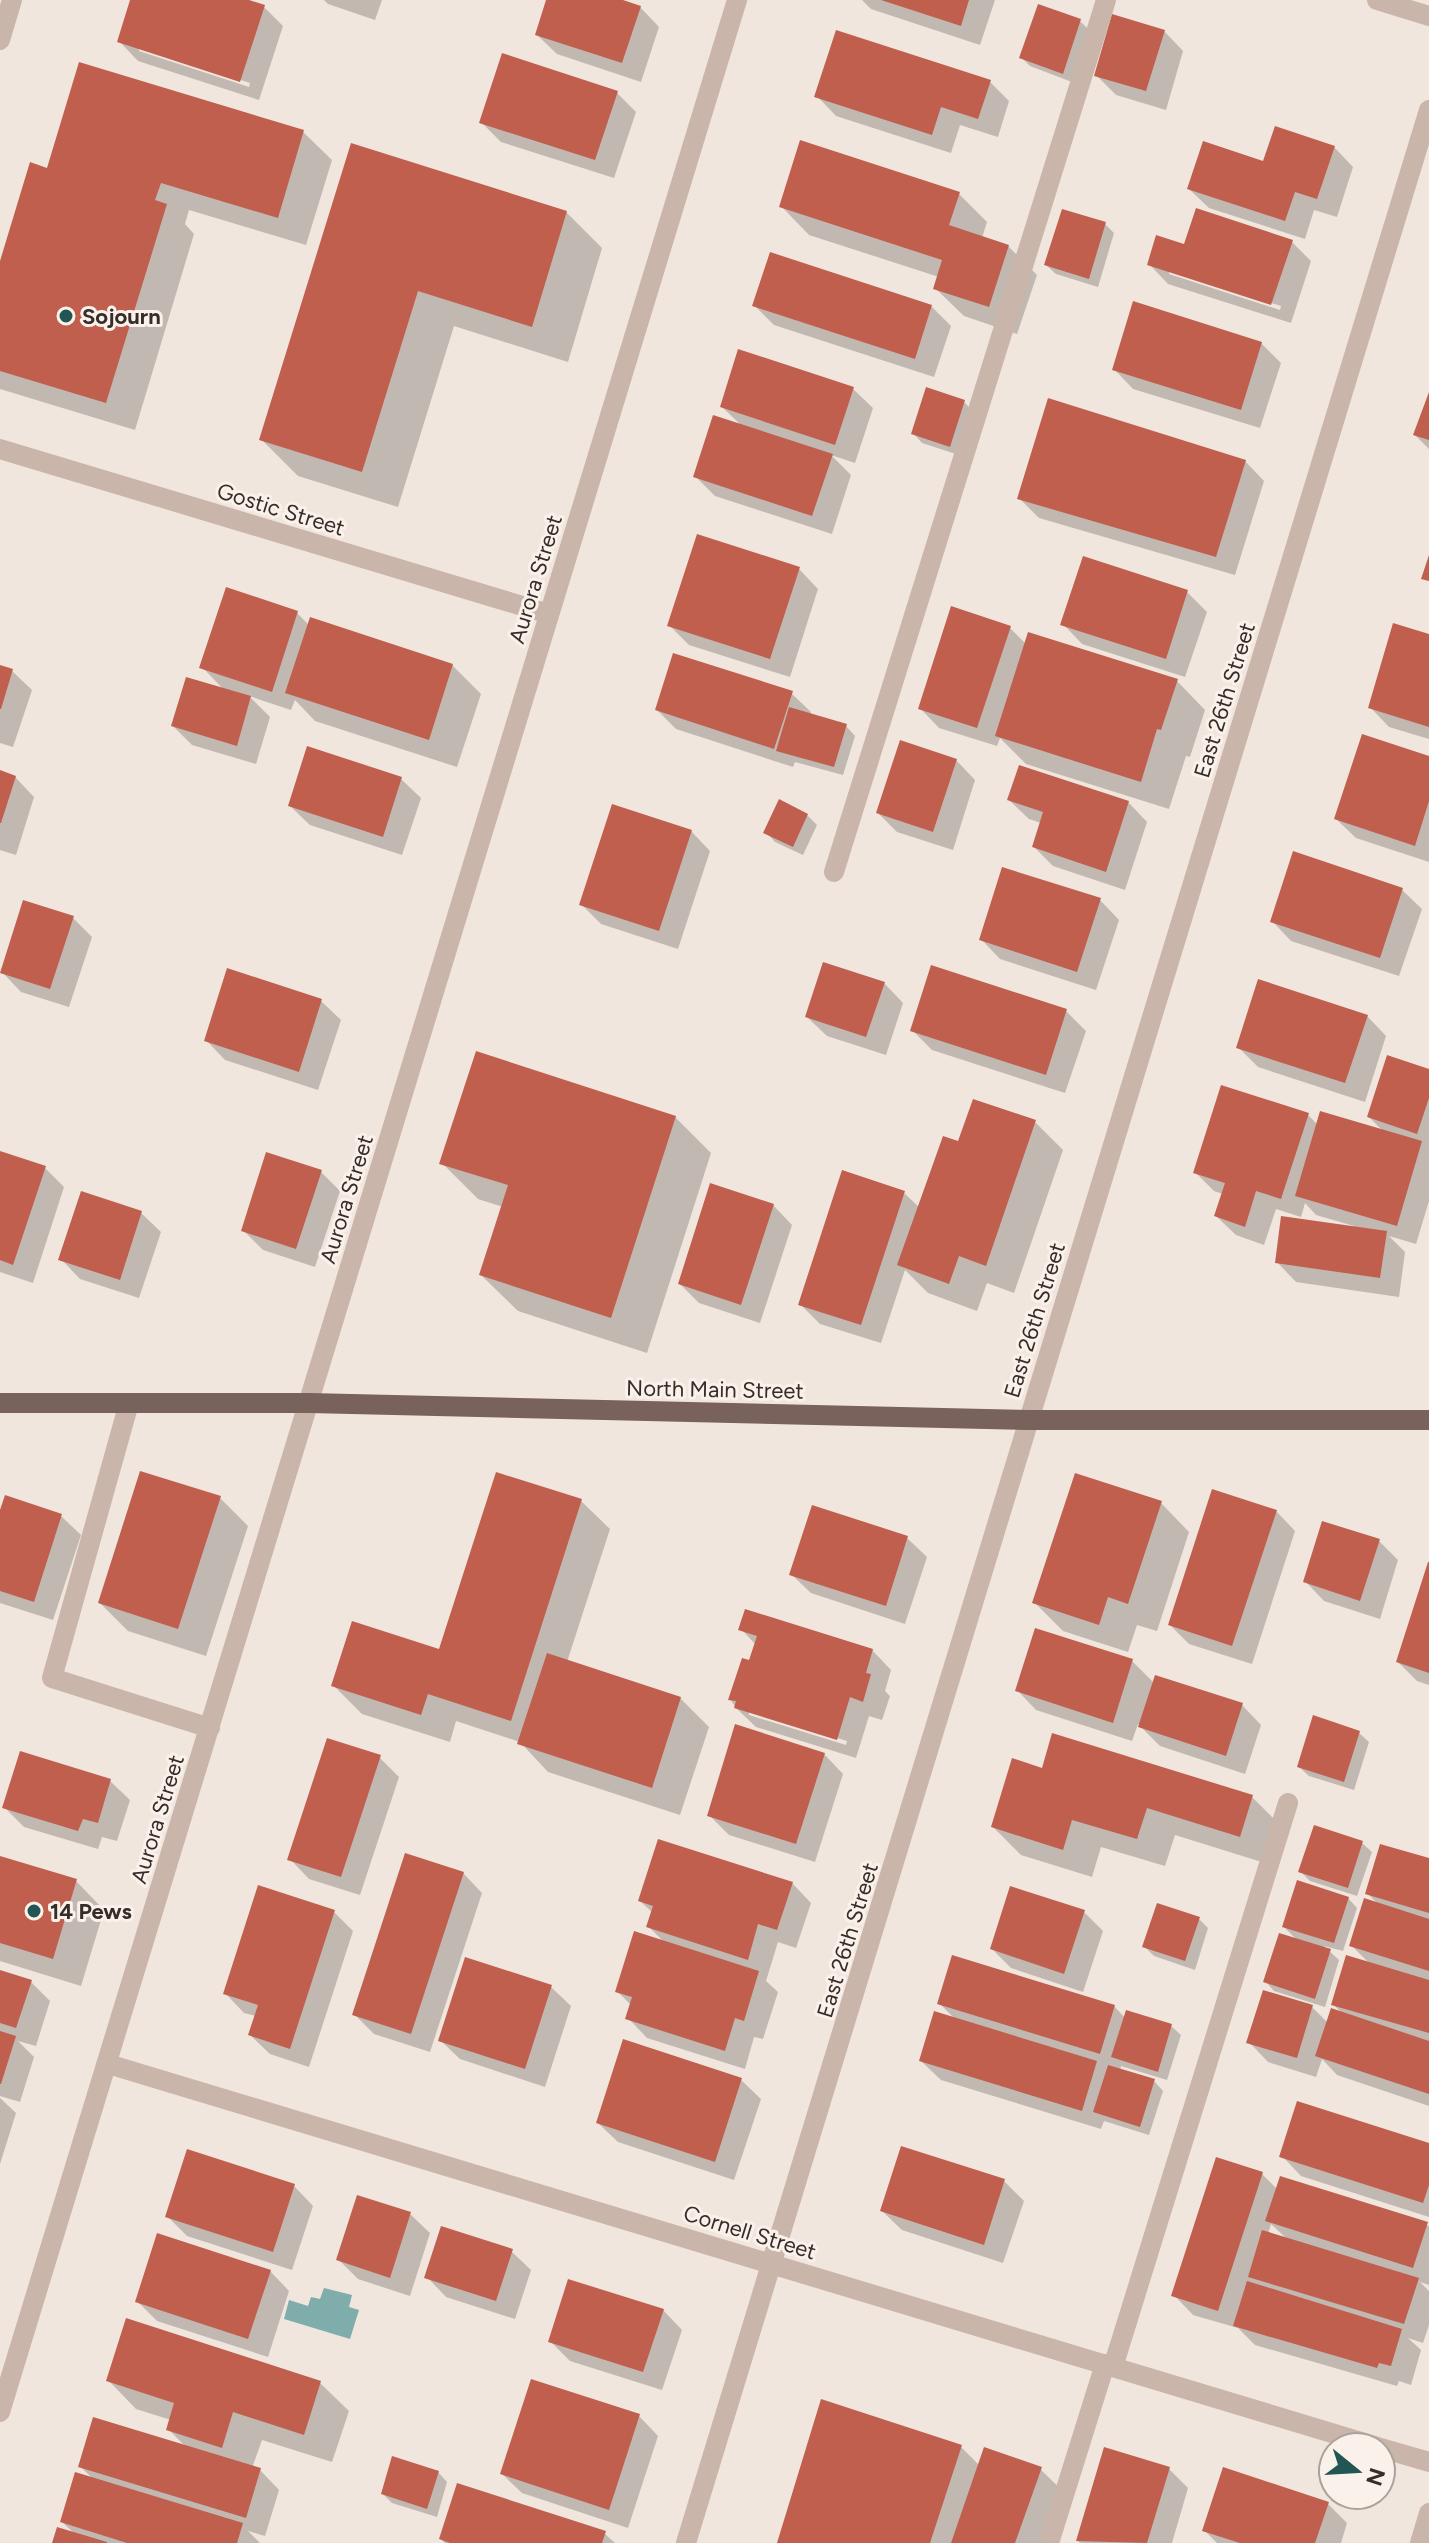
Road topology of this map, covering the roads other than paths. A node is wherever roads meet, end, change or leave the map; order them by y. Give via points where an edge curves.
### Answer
1 (12, 0) edge
2 (737, 0) edge
3 (1106, 0) edge
4 (1377, 0) edge
5 (1429, 16) edge
6 (0, 40) edge
7 (1429, 110) edge
8 (0, 449) edge
9 (549, 614) junction
10 (834, 872) dead end
11 (0, 1403) edge
12 (129, 1403) junction
13 (309, 1403) junction
14 (1028, 1420) junction
15 (1429, 1420) edge
16 (210, 1728) junction
17 (1288, 1803) dead end
18 (108, 2064) junction
19 (772, 2264) junction
20 (1109, 2366) junction
21 (0, 2412) edge
22 (1326, 2431) edge
23 (1397, 2452) edge
24 (1429, 2462) edge
25 (1429, 2513) edge
26 (686, 2543) edge
27 (1049, 2543) edge
28 (1420, 2543) edge

1 - 6 street
2 - 9 street, Aurora Street
3 - 10 street
4 - 5 street
7 - 14 street, East 26th Street
8 - 9 street, Gostic Street
9 - 13 street, Aurora Street
11 - 12 main road, North Main Street
12 - 13 main road, North Main Street
12 - 16 street via 52,1678
13 - 14 main road, North Main Street
13 - 16 street, Aurora Street
14 - 15 main road, North Main Street
14 - 19 street, East 26th Street
16 - 18 street, Aurora Street
17 - 20 street
18 - 19 street, Cornell Street
18 - 21 street, Aurora Street
19 - 20 street, Cornell Street
19 - 26 street, East 26th Street
20 - 22 street, Cornell Street
20 - 27 street
23 - 24 street, Cornell Street
25 - 28 street

